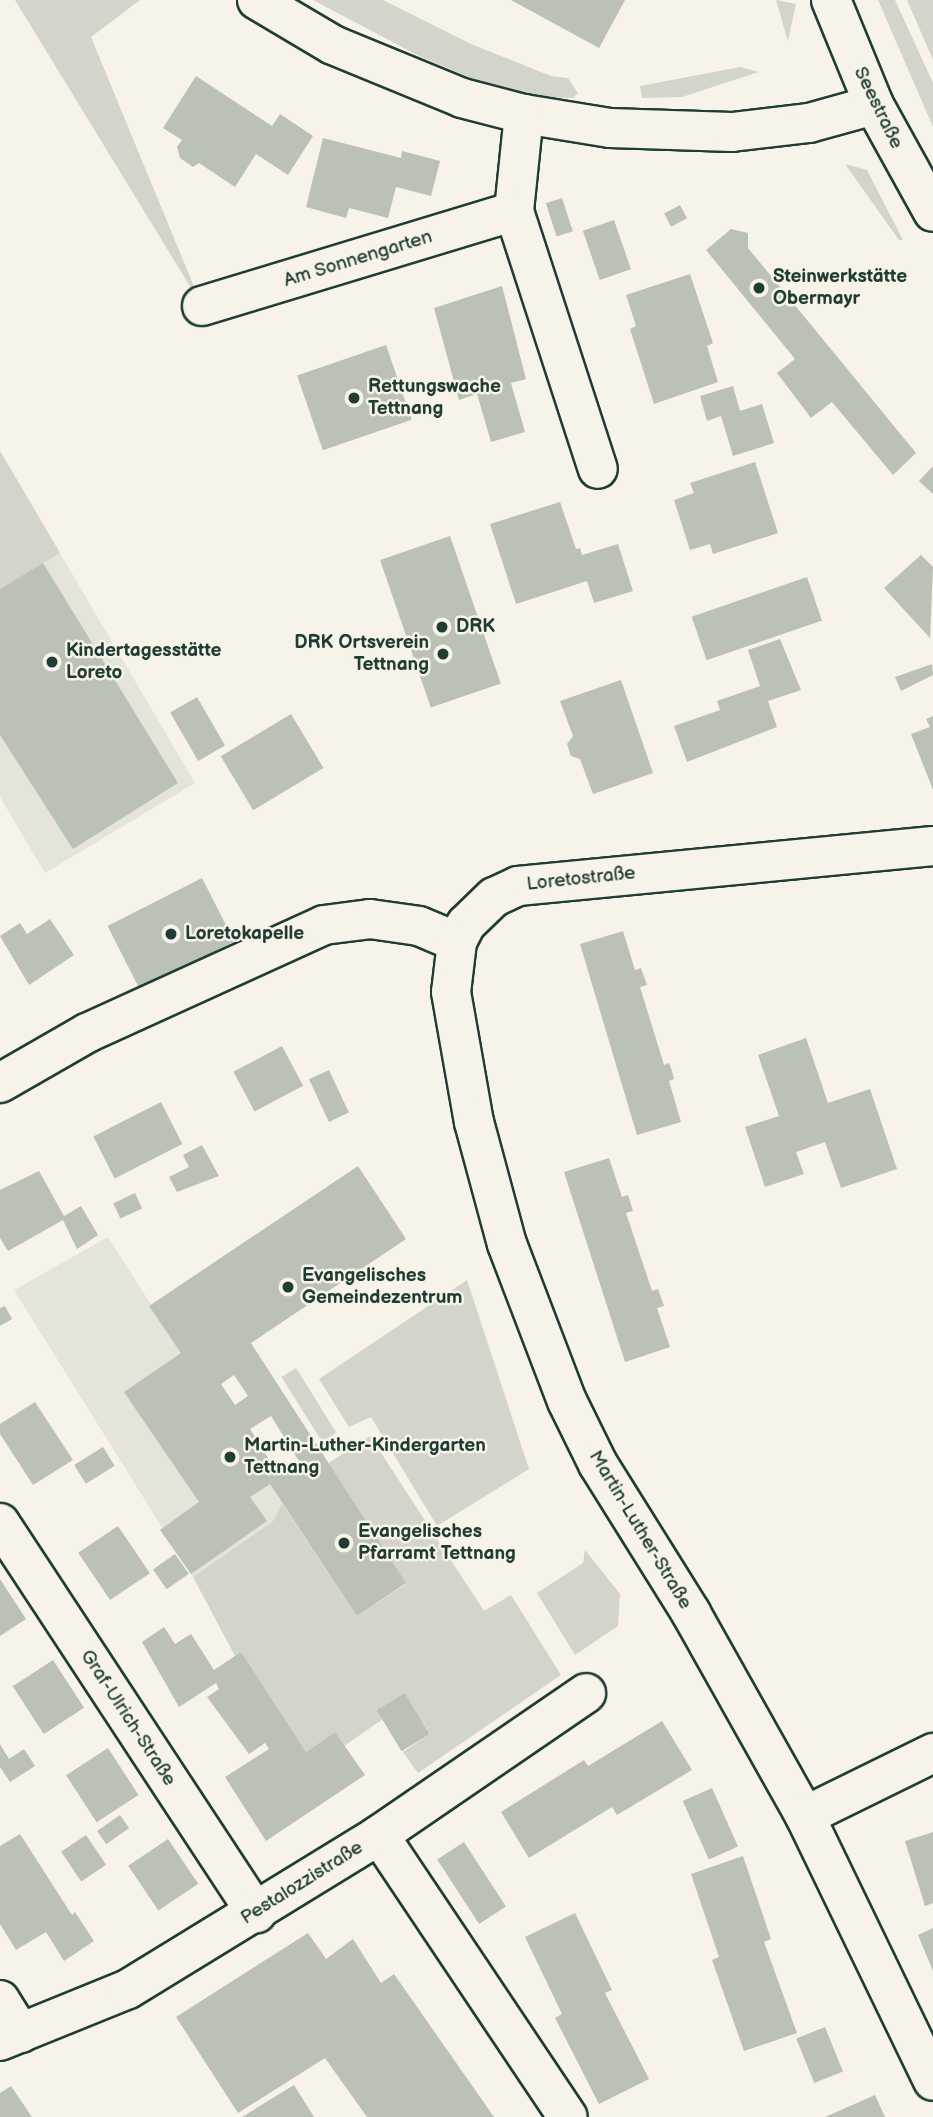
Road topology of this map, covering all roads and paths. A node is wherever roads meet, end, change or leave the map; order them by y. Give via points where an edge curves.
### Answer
1 (257, 0) edge
2 (831, 0) edge
3 (874, 105) junction
4 (524, 114) junction
5 (514, 211) junction
6 (933, 212) edge
7 (202, 306) dead end
8 (598, 469) dead end
9 (933, 845) edge
10 (457, 942) junction
11 (0, 1083) edge
12 (0, 1523) edge
13 (586, 1693) dead end
14 (933, 1753) edge
15 (805, 1816) junction
16 (379, 1835) junction
17 (256, 1913) junction
18 (0, 2000) edge
19 (10, 2037) edge
20 (933, 2081) edge
21 (568, 2117) edge

1 - 4 street via 333,45 462,98
2 - 3 street, Seestraße
3 - 4 street via 809,123 732,132 610,128
3 - 6 street, Seestraße
4 - 5 street
5 - 7 street, Am Sonnengarten
5 - 8 street
9 - 10 street, Loretostraße via 518,886 474,912
10 - 11 street via 419,926 353,919 324,925 88,1033
10 - 15 street, Martin-Luther-Straße via 451,992 474,1122 530,1310 598,1464 691,1614
12 - 17 street, Graf-Ulrich-Straße
13 - 16 street, Pestalozzistraße
14 - 15 street
15 - 20 street, Martin-Luther-Straße
16 - 17 street, Pestalozzistraße
16 - 21 street
17 - 19 street, Pestalozzistraße via 128,1989
18 - 19 street

